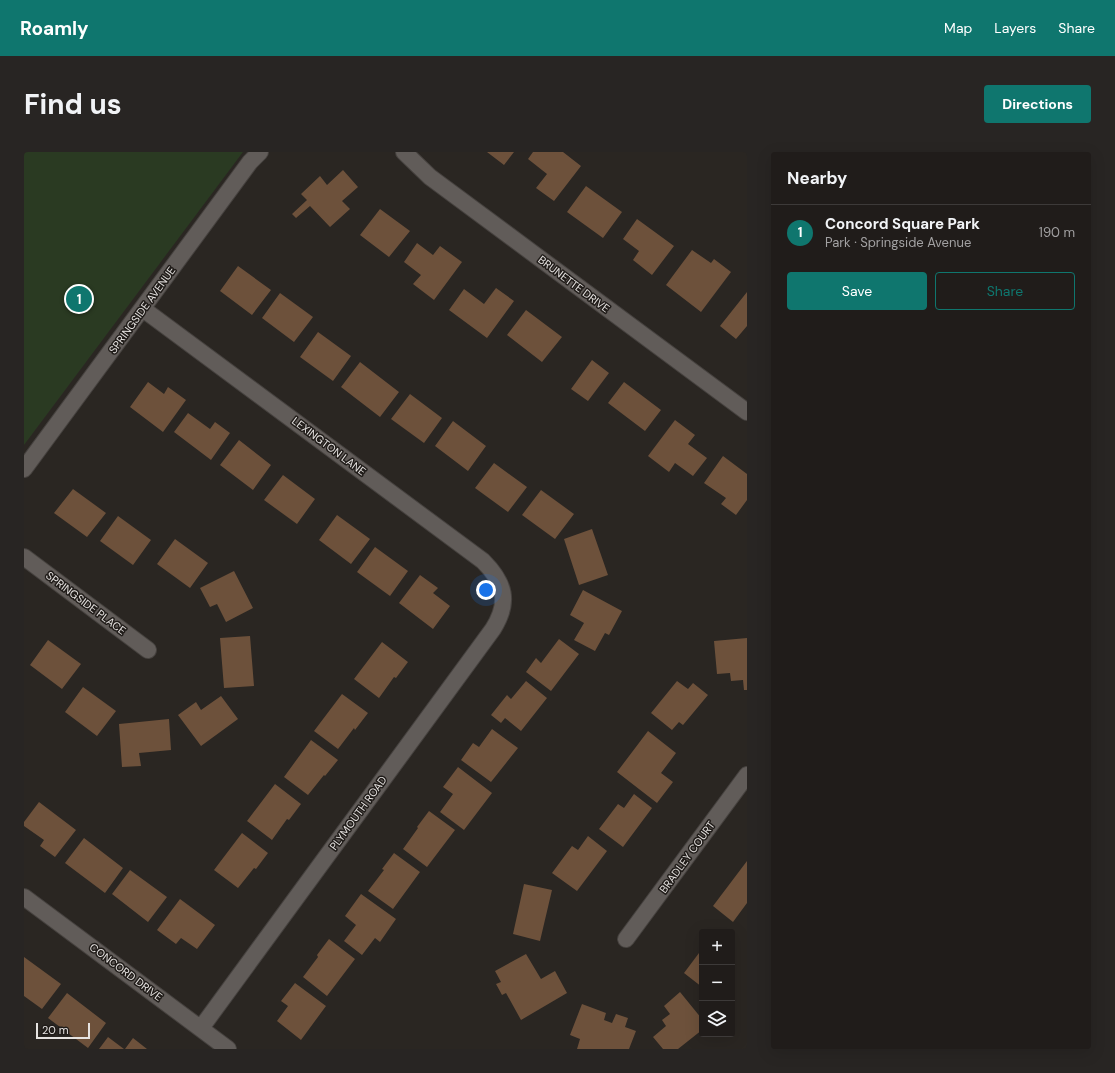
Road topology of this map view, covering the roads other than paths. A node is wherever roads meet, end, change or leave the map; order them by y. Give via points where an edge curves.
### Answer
1 (260, 152) edge
2 (404, 152) edge
3 (143, 309) junction
4 (747, 412) edge
5 (24, 469) edge
6 (24, 557) edge
7 (503, 593) joint
8 (148, 650) dead end
9 (747, 775) edge
10 (24, 896) edge
11 (626, 938) dead end
12 (201, 1028) junction
13 (228, 1049) edge

1 - 3 street, SPRINGSIDE AVENUE via 250,162
2 - 4 street, BRUNETTE DRIVE via 430,177
3 - 5 street, SPRINGSIDE AVENUE
3 - 7 street, LEXINGTON LANE via 483,561 501,583
6 - 8 street, SPRINGSIDE PLACE
7 - 12 street, PLYMOUTH ROAD via 500,618 493,629
9 - 11 street, BRADLEY COURT
10 - 12 street, CONCORD DRIVE
12 - 13 street, CONCORD DRIVE

